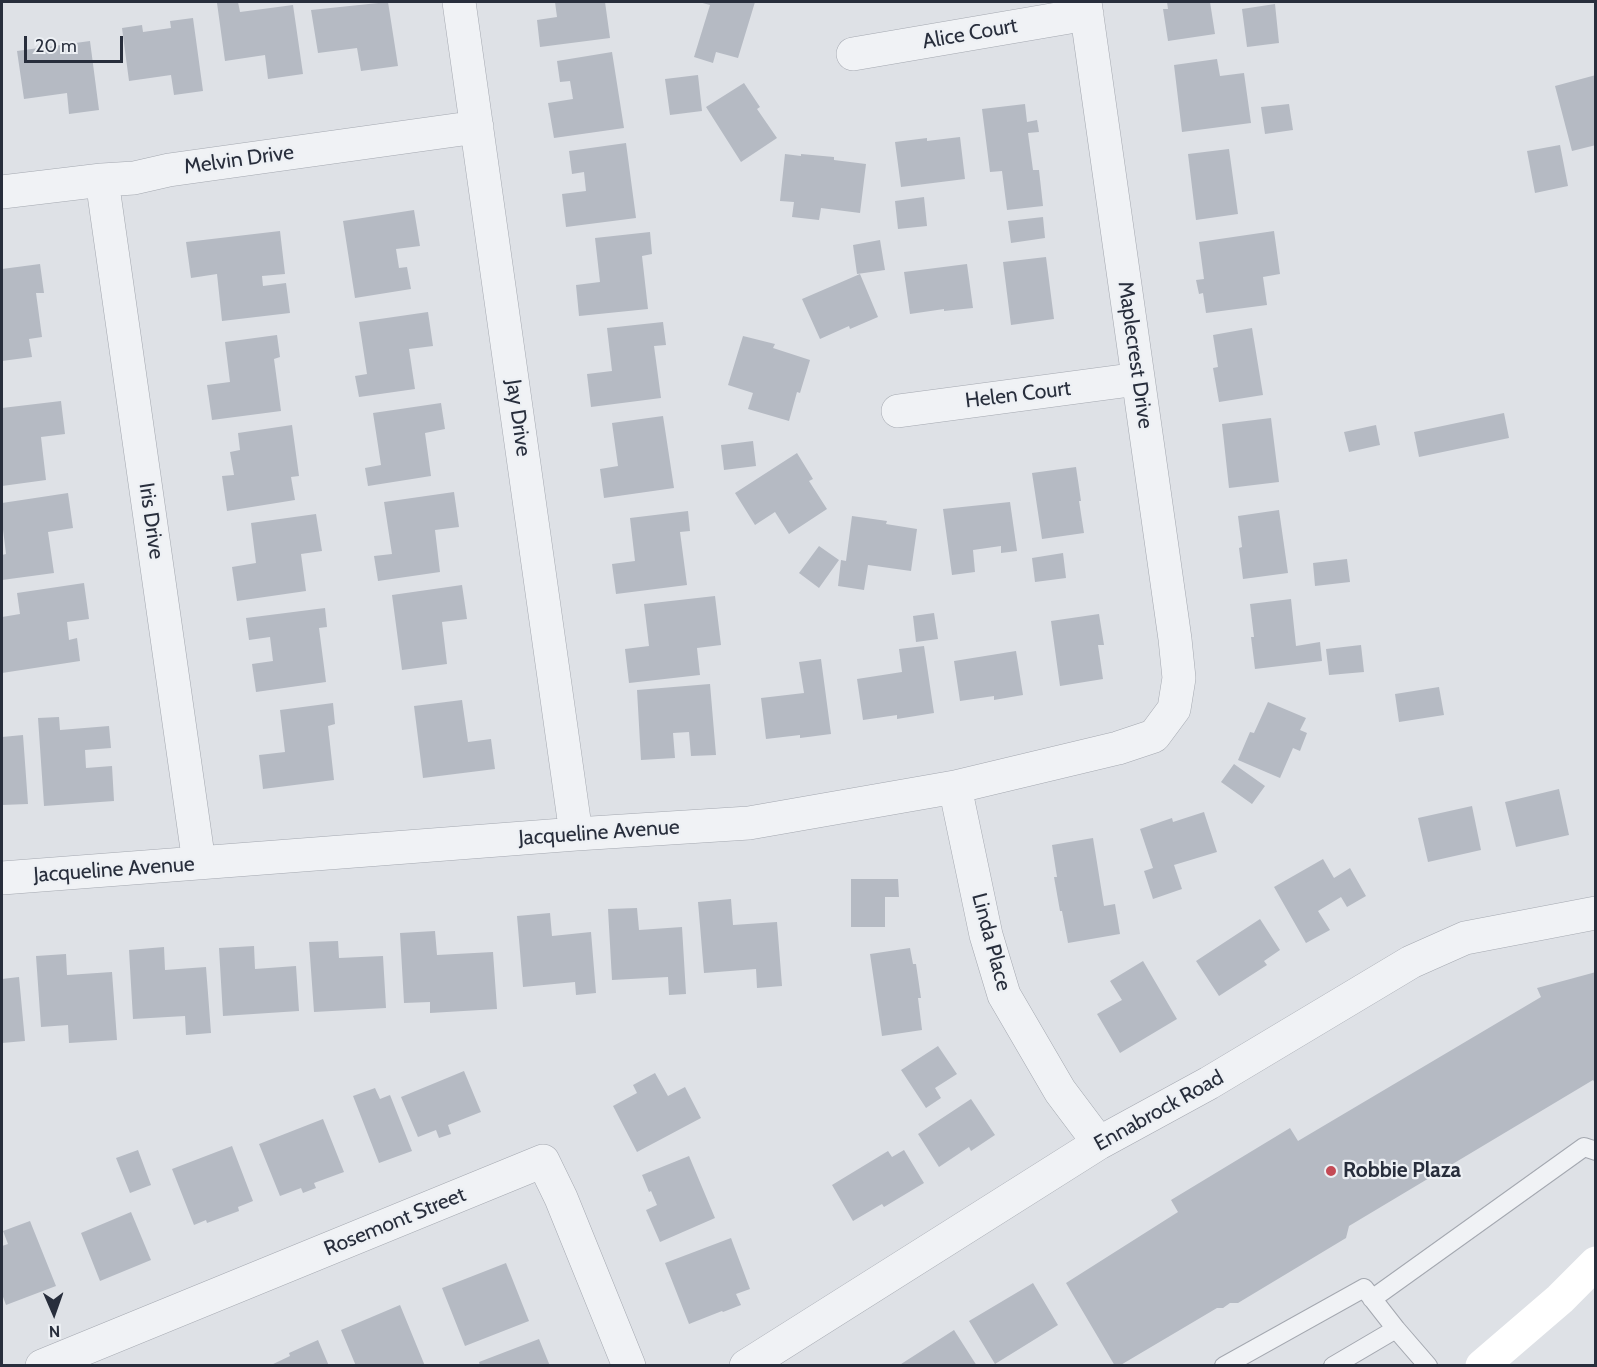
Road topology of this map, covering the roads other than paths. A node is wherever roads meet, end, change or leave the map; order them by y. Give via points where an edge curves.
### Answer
1 (459, 2) edge
2 (1086, 8) edge
3 (853, 54) dead end
4 (477, 127) junction
5 (102, 180) junction
6 (2, 192) edge
7 (1138, 379) junction
8 (897, 411) dead end
9 (1174, 709) joint
10 (955, 787) junction
11 (576, 834) junction
12 (199, 863) junction
13 (2, 878) edge
14 (1596, 913) edge
15 (1099, 1143) junction
16 (1590, 1149) edge
17 (1596, 1263) edge
18 (1372, 1299) junction
19 (1396, 1329) junction
20 (42, 1365) edge
21 (629, 1365) edge
22 (746, 1365) edge
23 (1224, 1365) edge
24 (1333, 1365) edge
25 (1428, 1365) edge
26 (1482, 1365) edge

1 - 4 street, Jay Drive
2 - 3 street, Alice Court
2 - 7 street, Maplecrest Drive
4 - 5 street, Melvin Drive
4 - 11 street, Jay Drive
5 - 6 street, Melvin Drive
5 - 12 street, Iris Drive
7 - 8 street, Helen Court
7 - 9 street, Maplecrest Drive via 1175,639 1179,678
9 - 10 street, Jacqueline Avenue via 1154,736
10 - 11 street, Jacqueline Avenue via 749,823
10 - 15 street, Linda Place via 986,935 1004,995 1060,1091
11 - 12 street, Jacqueline Avenue
12 - 13 street, Jacqueline Avenue
14 - 15 street, Ennabrock Road via 1464,938 1411,962 1209,1083
15 - 22 street, Ennabrock Road
16 - 18 lane
17 - 26 main road
18 - 19 lane
18 - 23 lane via 1364,1288
19 - 24 lane
19 - 25 lane
20 - 21 street, Rosemont Street via 543,1161

